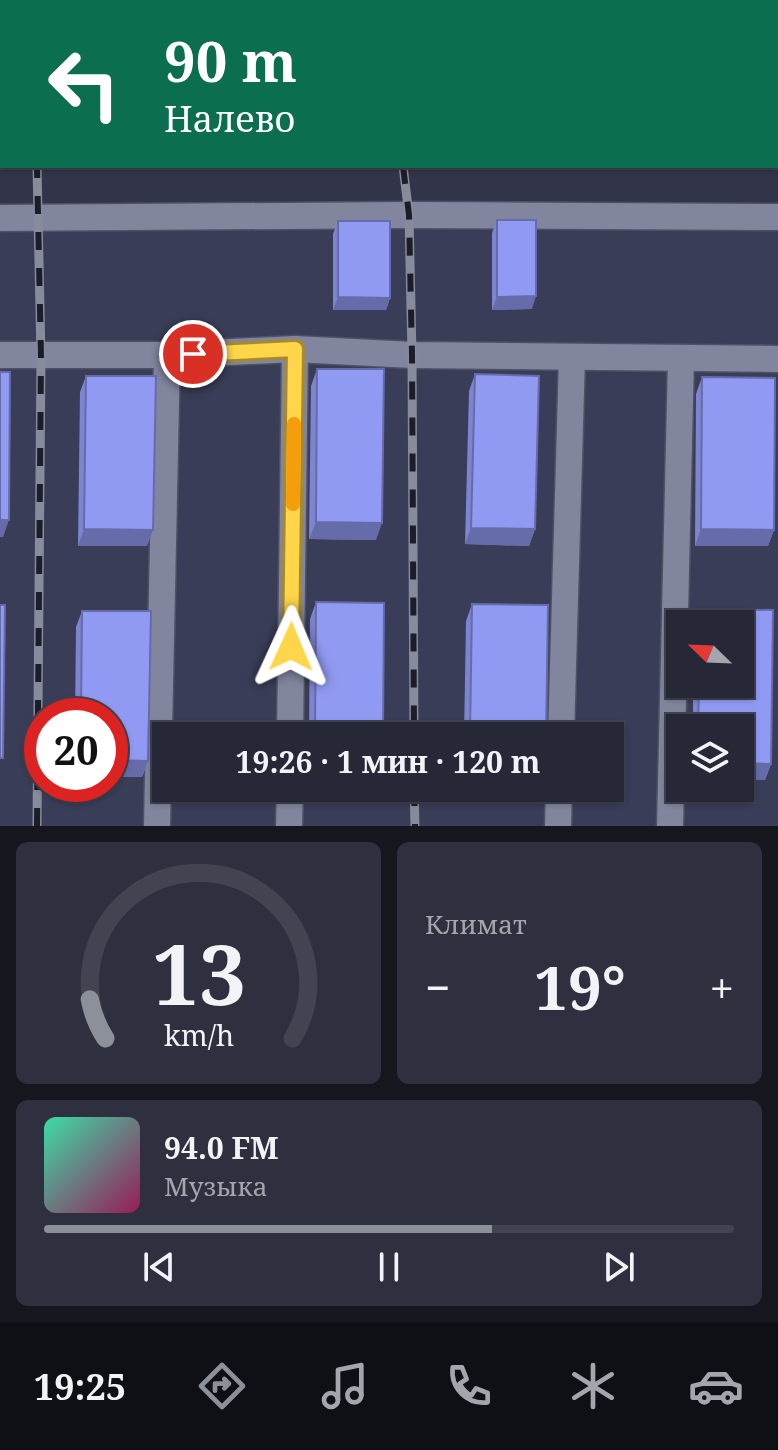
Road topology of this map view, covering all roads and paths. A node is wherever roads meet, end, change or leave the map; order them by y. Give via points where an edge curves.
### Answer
1 (778, 217) edge
2 (0, 218) edge
3 (295, 349) junction
4 (0, 355) edge
5 (167, 355) junction
6 (572, 357) junction
7 (681, 358) junction
8 (778, 359) edge
9 (290, 722) edge
10 (561, 722) edge
11 (290, 802) edge
12 (559, 802) edge
13 (157, 826) edge
14 (289, 826) edge
15 (558, 826) edge
16 (670, 826) edge

1 - 2 lane
3 - 5 lane
3 - 6 lane
3 - 9 lane
4 - 5 lane
5 - 13 lane
6 - 7 lane
6 - 10 lane
7 - 8 lane
7 - 16 lane
11 - 14 lane
12 - 15 lane

